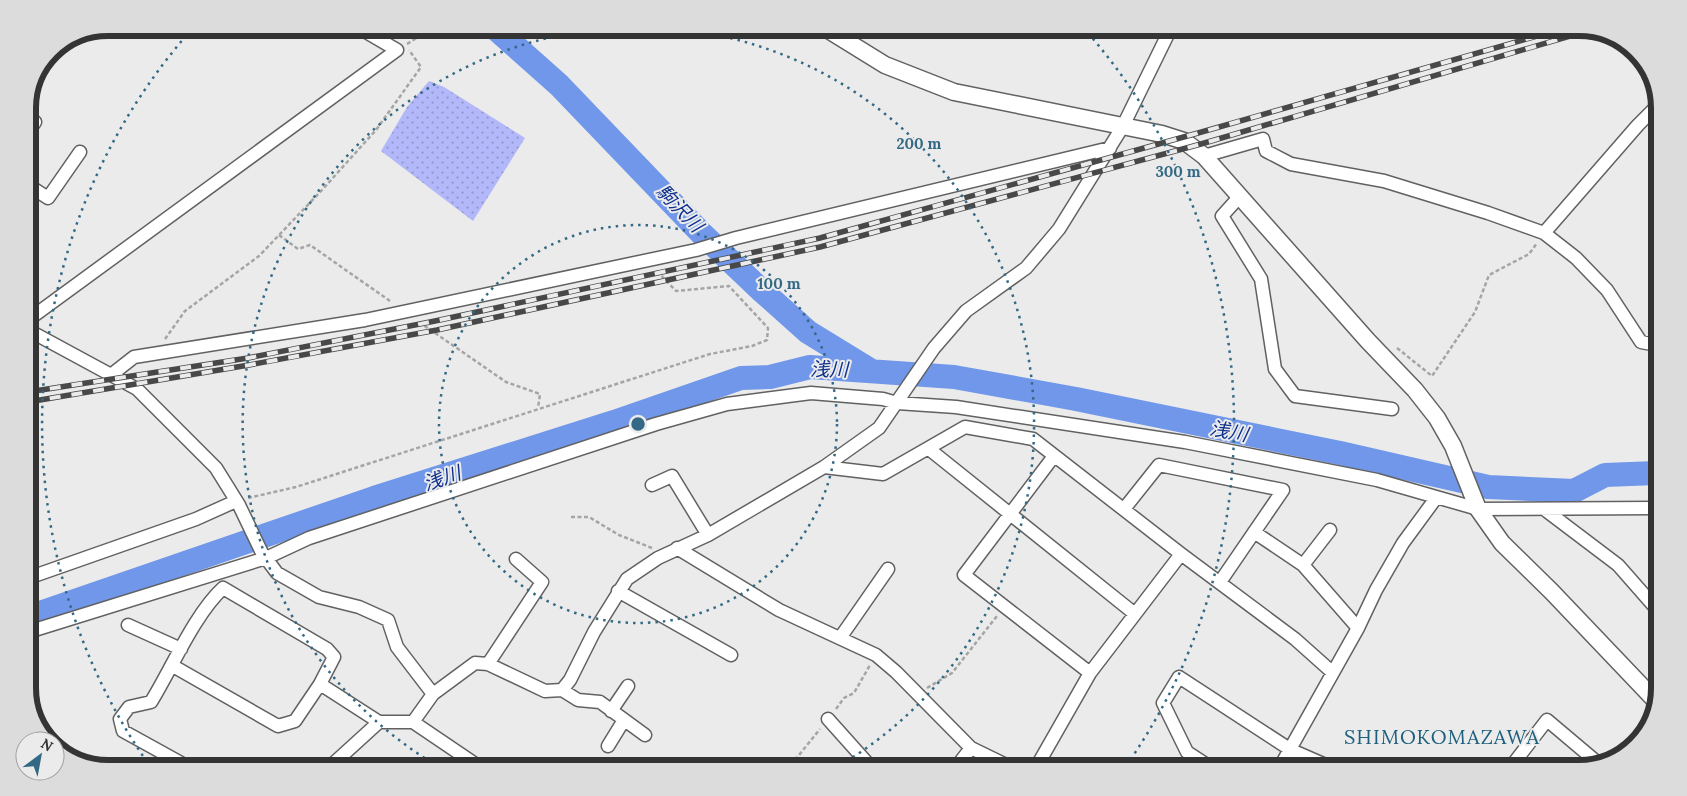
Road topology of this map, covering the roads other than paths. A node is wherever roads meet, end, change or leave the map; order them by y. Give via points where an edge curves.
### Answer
1 (373, 36) edge
2 (839, 36) edge
3 (1167, 36) edge
4 (1651, 112) edge
5 (1123, 126) junction
6 (1110, 148) junction
7 (80, 152) dead end
8 (1204, 156) junction
9 (36, 190) edge
10 (1240, 196) junction
11 (1544, 233) junction
12 (36, 314) edge
13 (36, 334) edge
14 (1651, 344) edge
15 (111, 375) junction
16 (897, 403) junction
17 (1392, 409) dead end
18 (929, 449) junction
19 (1054, 456) junction
20 (824, 467) junction
21 (652, 485) dead end
22 (1436, 498) junction
23 (238, 503) junction
24 (1476, 505) junction
25 (1651, 508) edge
26 (1124, 509) junction
27 (1544, 509) junction
28 (1009, 514) junction
29 (1330, 530) dead end
30 (1254, 532) junction
31 (708, 535) junction
32 (677, 548) junction
33 (1181, 554) junction
34 (264, 555) junction
35 (516, 559) dead end
36 (1303, 565) junction
37 (888, 569) dead end
38 (36, 575) edge
39 (1220, 582) junction
40 (618, 591) junction
41 (1651, 603) edge
42 (1135, 614) junction
43 (128, 624) dead end
44 (1358, 628) junction
45 (36, 629) edge
46 (840, 638) junction
47 (181, 649) junction
48 (732, 655) dead end
49 (488, 664) junction
50 (173, 666) junction
51 (1332, 672) junction
52 (1090, 673) junction
53 (320, 684) junction
54 (628, 686) dead end
55 (562, 690) junction
56 (433, 694) junction
57 (1650, 695) edge
58 (612, 711) junction
59 (828, 719) dead end
60 (624, 720) junction
61 (379, 722) junction
62 (413, 722) junction
63 (645, 735) dead end
64 (608, 746) dead end
65 (970, 748) junction
66 (1291, 750) junction
67 (1593, 758) edge
68 (176, 760) edge
69 (337, 760) edge
70 (469, 760) edge
71 (865, 760) edge
72 (961, 760) edge
73 (995, 760) edge
74 (1040, 760) edge
75 (1199, 760) edge
76 (1285, 760) edge
77 (1313, 760) edge
78 (1516, 760) edge

1 - 12 street via 397,50
2 - 5 street via 885,65 954,92
3 - 5 street
4 - 11 street
5 - 6 street
5 - 8 street via 1184,141
6 - 15 street via 696,250 365,320 134,357
6 - 16 street via 1045,248 1026,268 966,311 934,348
7 - 9 street via 48,198
8 - 10 street
8 - 11 street via 1263,140 1266,151 1291,164 1384,181
10 - 17 street via 1222,216 1261,279 1275,369 1295,396
10 - 24 street via 1415,390 1453,446
11 - 14 street via 1576,258 1607,290 1641,342
13 - 15 street
15 - 23 street via 137,389 216,468
16 - 20 street via 879,428
16 - 22 street via 956,407 1186,442 1377,480
16 - 34 street via 883,399 810,394 727,404 656,424
18 - 19 street via 965,427 1033,439
18 - 20 street via 882,474
18 - 28 street
19 - 26 street
19 - 28 street
20 - 31 street
21 - 31 street via 672,476
22 - 24 street
22 - 44 street via 1399,550
23 - 34 street
23 - 38 street
24 - 27 street
24 - 57 street via 1502,543
25 - 27 street
26 - 30 street via 1159,465 1284,490
26 - 33 street
27 - 41 street via 1618,565
28 - 42 street
28 - 52 street via 964,575
29 - 36 street
30 - 36 street
30 - 39 street
31 - 32 street
32 - 40 street via 627,579
32 - 46 street via 779,610
33 - 39 street
33 - 42 street
34 - 45 street
34 - 56 street via 277,573 319,597 358,607 388,620 397,647
35 - 49 street via 542,582
36 - 44 street
37 - 46 street
39 - 51 street via 1295,639
40 - 48 street
40 - 55 street
42 - 52 street
43 - 47 street
44 - 51 street
46 - 65 street via 876,655
47 - 50 street
47 - 53 street via 223,588 328,649 334,657
49 - 55 street via 545,691
49 - 56 street via 475,662
50 - 53 street via 278,726 295,721
50 - 68 street via 151,702 129,706 120,719 123,731
51 - 66 street
52 - 74 street
53 - 61 street
54 - 58 street
55 - 58 street via 578,700 600,702
56 - 62 street
58 - 60 street
59 - 71 street
60 - 63 street
60 - 64 street
61 - 62 street
61 - 69 street
62 - 70 street
65 - 72 street
65 - 73 street
66 - 75 street via 1179,677 1162,703 1187,752
66 - 76 street
66 - 77 street
67 - 78 street via 1546,720

